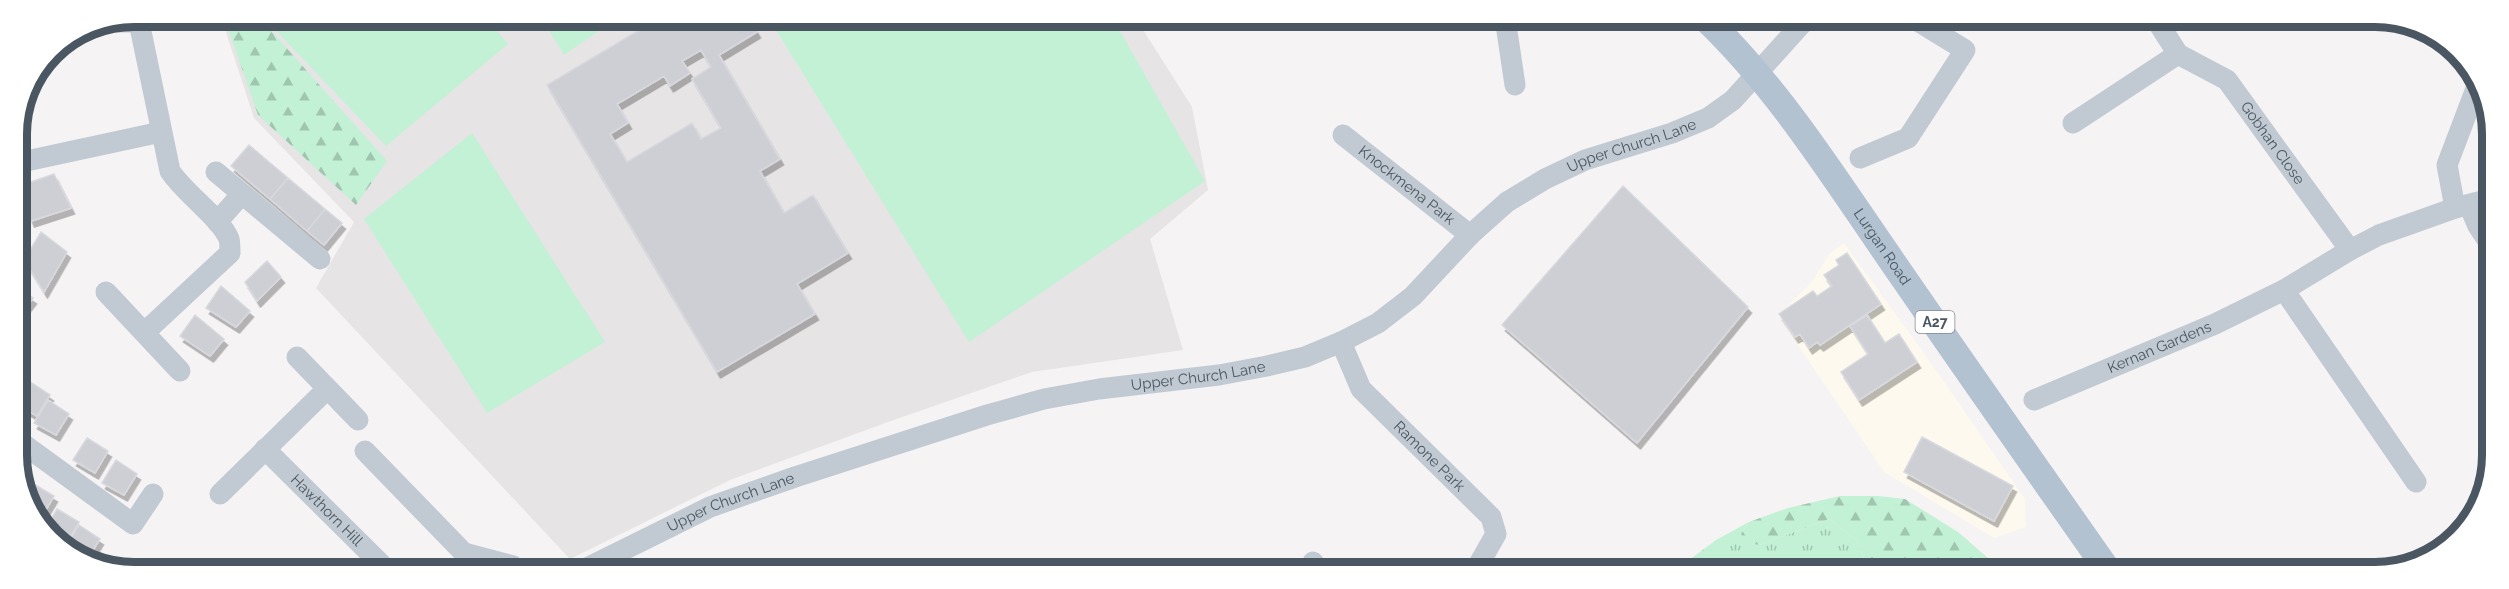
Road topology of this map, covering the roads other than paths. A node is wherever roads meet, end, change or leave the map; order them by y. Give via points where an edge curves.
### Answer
1 (140, 27) edge
2 (1506, 27) edge
3 (1714, 27) edge
4 (1799, 27) edge
5 (1928, 27) edge
6 (2161, 27) edge
7 (2178, 54) junction
8 (1758, 74) junction
9 (1515, 85) dead end
10 (2474, 94) edge
11 (2073, 123) dead end
12 (161, 132) junction
13 (1343, 135) dead end
14 (1860, 158) dead end
15 (27, 161) edge
16 (216, 172) dead end
17 (241, 195) junction
18 (2482, 201) edge
19 (2462, 206) junction
20 (217, 222) junction
21 (2482, 232) edge
22 (1470, 235) junction
23 (2350, 249) junction
24 (320, 260) dead end
25 (2284, 290) junction
26 (106, 292) dead end
27 (145, 332) junction
28 (1341, 342) junction
29 (297, 357) dead end
30 (180, 370) dead end
31 (326, 390) junction
32 (2034, 400) dead end
33 (358, 420) dead end
34 (265, 449) junction
35 (365, 451) dead end
36 (27, 454) edge
37 (2416, 482) dead end
38 (153, 494) dead end
39 (220, 494) dead end
40 (379, 562) edge
41 (497, 562) edge
42 (599, 562) edge
43 (1481, 562) edge
44 (2102, 562) edge

1 - 12 street
2 - 9 street
3 - 8 main road, Lurgan Road / A27
4 - 8 street, Upper Church Lane
5 - 14 street via 1965,50 1908,138
6 - 7 street, Gobhan Close
7 - 11 street
7 - 23 street, Gobhan Close via 2227,80
8 - 22 street, Upper Church Lane via 1733,100 1708,118 1585,160 1545,179 1507,202
8 - 44 main road, Lurgan Road / A27 via 1814,147
10 - 19 street via 2447,165
12 - 15 street
12 - 20 street via 170,171
13 - 22 street, Knockmena Park
16 - 17 street
17 - 20 street
17 - 24 street
18 - 19 street, Kernan Gardens
19 - 21 street
19 - 23 street, Kernan Gardens
20 - 27 street via 229,240 230,253
22 - 28 street, Upper Church Lane via 1413,296 1378,323
23 - 25 street, Kernan Gardens
25 - 32 street, Kernan Gardens via 2216,324
25 - 37 street
26 - 27 street
27 - 30 street
28 - 42 street, Upper Church Lane via 1305,357 1267,366 1100,389 987,415 710,507
28 - 43 street, Ramone Park via 1361,389 1491,517 1496,534
29 - 31 street
31 - 33 street
31 - 34 street
34 - 39 street
34 - 40 street, Hawthorn Hill
35 - 41 street via 418,497 464,554
36 - 38 street via 133,524

